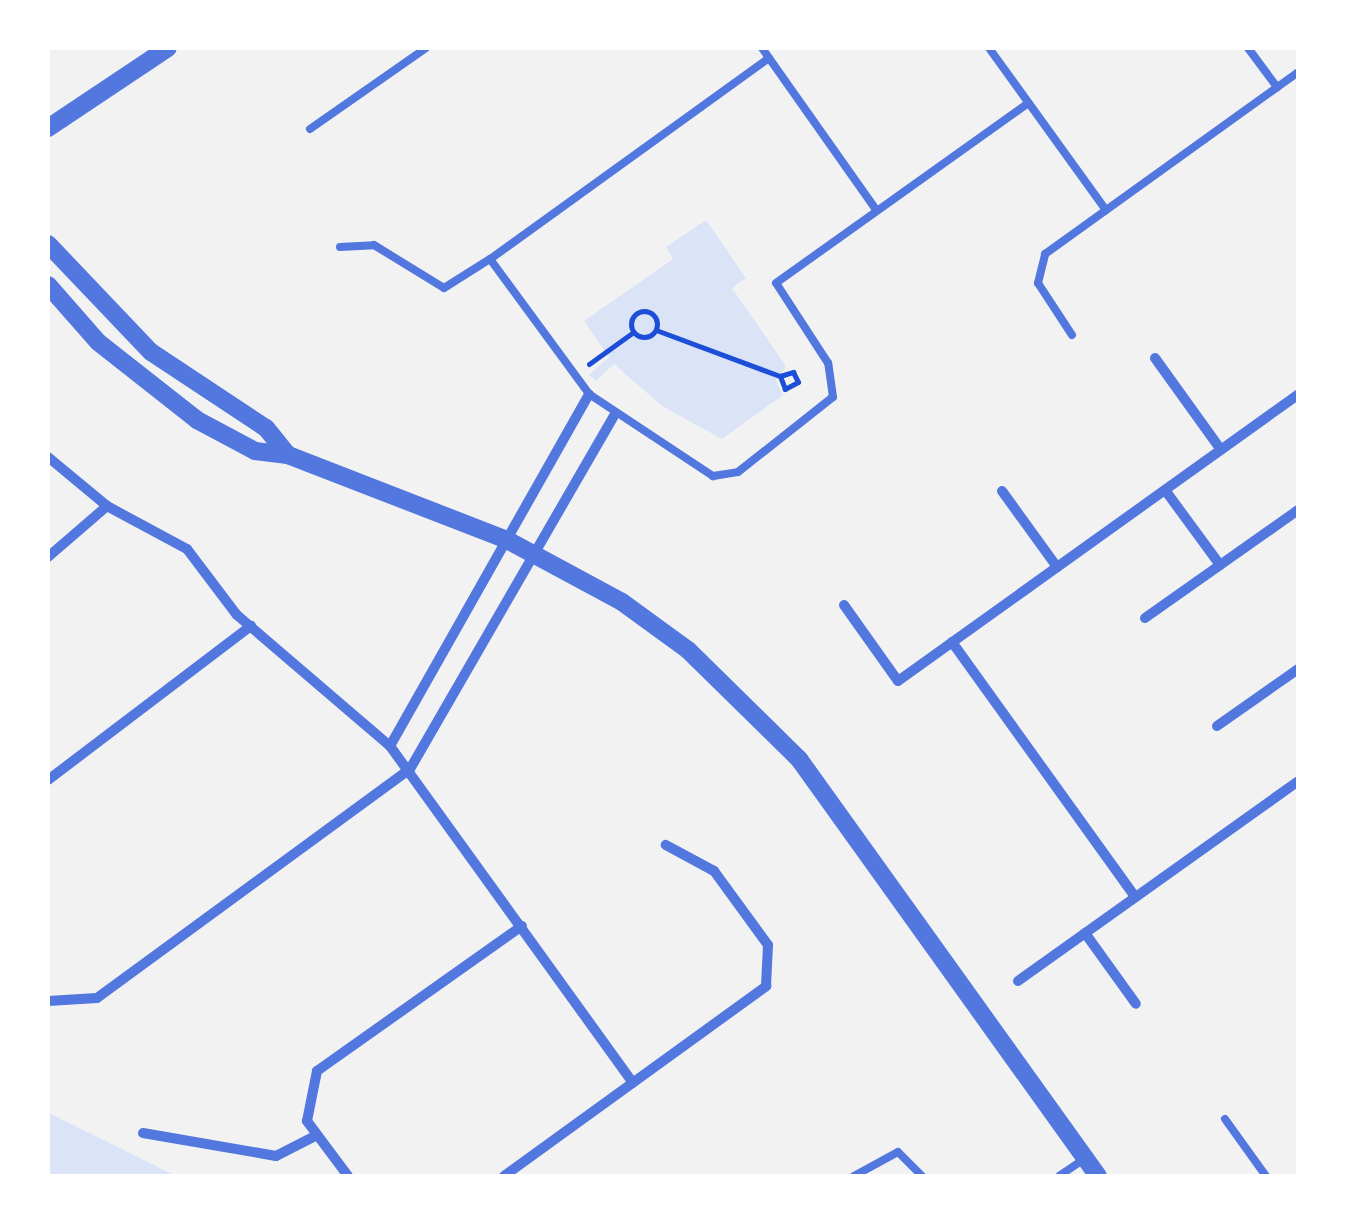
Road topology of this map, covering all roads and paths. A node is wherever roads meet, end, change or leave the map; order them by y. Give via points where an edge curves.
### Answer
1 (168, 48) edge
2 (426, 48) edge
3 (762, 48) edge
4 (988, 48) edge
5 (1248, 48) edge
6 (770, 58) junction
7 (1298, 72) edge
8 (1277, 88) junction
9 (1028, 103) junction
10 (70, 118) junction
11 (48, 128) edge
12 (310, 129) dead end
13 (48, 142) edge
14 (1106, 210) junction
15 (877, 211) junction
16 (48, 244) edge
17 (340, 247) dead end
18 (490, 259) junction
19 (48, 285) edge
20 (656, 330) junction
21 (634, 332) junction
22 (1072, 335) dead end
23 (1155, 358) dead end
24 (586, 366) dead end
25 (780, 376) dead end
26 (589, 394) junction
27 (1298, 395) edge
28 (614, 416) junction
29 (1221, 450) junction
30 (288, 454) junction
31 (48, 458) edge
32 (1165, 490) junction
33 (1002, 491) dead end
34 (107, 506) junction
35 (1298, 510) edge
36 (507, 540) junction
37 (534, 554) junction
38 (48, 557) edge
39 (1220, 565) junction
40 (1057, 567) junction
41 (844, 605) dead end
42 (1145, 618) dead end
43 (250, 626) junction
44 (952, 642) junction
45 (1298, 670) edge
46 (1217, 726) dead end
47 (390, 746) junction
48 (410, 768) junction
49 (48, 780) edge
50 (1298, 781) edge
51 (666, 845) dead end
52 (1135, 898) junction
53 (522, 926) junction
54 (1084, 933) junction
55 (1018, 981) dead end
56 (48, 1001) edge
57 (1136, 1004) dead end
58 (634, 1083) junction
59 (1225, 1118) dead end
60 (143, 1133) dead end
61 (315, 1136) junction
62 (1085, 1158) junction
63 (348, 1176) edge
64 (504, 1176) edge
65 (854, 1176) edge
66 (922, 1176) edge
67 (1058, 1176) edge
68 (1098, 1176) edge
69 (1266, 1176) edge

1 - 10 street
2 - 12 lane
3 - 6 lane
4 - 9 lane
5 - 8 lane
6 - 15 lane
6 - 18 lane
7 - 8 lane
8 - 14 lane
9 - 14 lane
9 - 15 lane
10 - 11 street
10 - 13 street
14 - 22 lane via 1038,268 1044,297
15 - 28 lane via 776,283 835,380 823,412 726,476 699,472
16 - 30 street via 139,342 266,428
17 - 18 lane via 374,245 444,288
18 - 26 lane
19 - 30 street via 98,342 197,420 256,450
20 - 21 path
20 - 21 path via 656,318 640,312
20 - 25 path
21 - 24 path
23 - 29 street
26 - 28 lane
26 - 36 street
27 - 29 street
28 - 37 street
29 - 32 street
30 - 36 street
31 - 34 street
32 - 39 street
32 - 40 street
33 - 40 street
34 - 38 street
34 - 43 street via 187,550
35 - 39 street
36 - 37 street
36 - 47 street
37 - 48 street
37 - 62 street via 688,650 799,758
39 - 42 street
40 - 44 street
41 - 44 street via 898,681
43 - 47 street
43 - 49 street
44 - 52 street
45 - 46 street
47 - 48 street
48 - 53 street
48 - 56 street via 97,998
50 - 52 street
51 - 58 street via 714,870 768,945 772,971 754,1000
52 - 54 street
53 - 58 street
53 - 61 street via 318,1071 305,1108
54 - 55 street
54 - 57 street
58 - 64 street
59 - 69 lane
60 - 61 street via 276,1156
61 - 63 street
62 - 67 lane
62 - 68 street
65 - 66 lane via 898,1152

